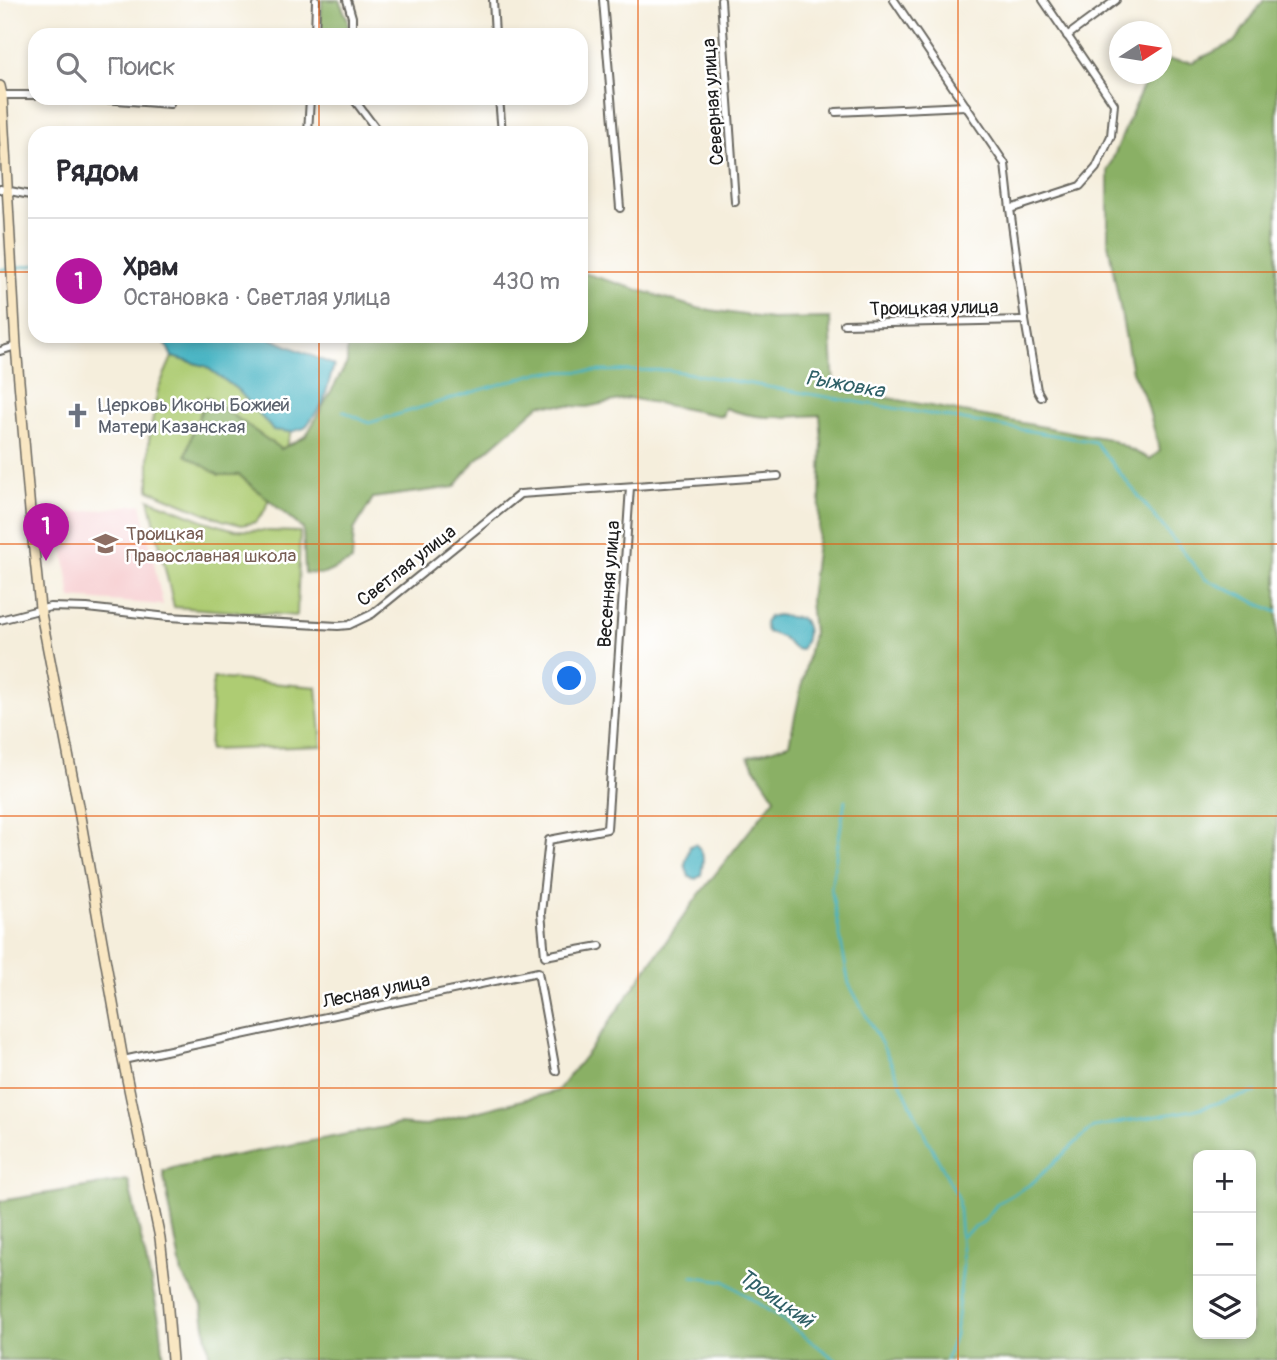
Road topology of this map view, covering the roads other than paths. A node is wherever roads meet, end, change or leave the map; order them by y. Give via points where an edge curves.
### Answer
1 (316, 0) edge
2 (346, 0) edge
3 (493, 0) edge
4 (603, 0) edge
5 (722, 0) edge
6 (894, 0) edge
7 (1043, 0) edge
8 (1116, 0) edge
9 (315, 28) edge
10 (352, 28) edge
11 (495, 28) edge
12 (1067, 36) junction
13 (1, 90) edge
14 (28, 94) edge
15 (310, 105) edge
16 (358, 105) edge
17 (500, 105) edge
18 (966, 106) junction
19 (836, 112) dead end
20 (308, 126) edge
21 (374, 126) edge
22 (501, 126) edge
23 (3, 189) edge
24 (28, 194) edge
25 (735, 202) dead end
26 (620, 208) dead end
27 (1010, 209) junction
28 (1025, 320) junction
29 (844, 324) dead end
30 (16, 346) junction
31 (0, 351) edge
32 (1041, 397) dead end
33 (778, 476) dead end
34 (630, 487) junction
35 (40, 608) junction
36 (0, 620) edge
37 (600, 946) dead end
38 (122, 1060) junction
39 (556, 1071) dead end
40 (172, 1360) edge

1 - 9 street
2 - 10 street
3 - 11 street
4 - 26 street
5 - 25 street, Северная улица
6 - 18 street, Троицкая улица
7 - 12 street
8 - 12 street
12 - 27 street via 1114,104 1111,135 1096,168 1080,186
13 - 14 street
13 - 23 street
15 - 20 street
16 - 21 street
17 - 22 street
18 - 19 street
18 - 27 street, Троицкая улица via 1005,164
23 - 24 street
23 - 30 street
27 - 28 street, Троицкая улица
28 - 29 street, Троицкая улица
28 - 32 street, Троицкая улица
30 - 31 street
30 - 35 street
33 - 34 street, Светлая улица
34 - 35 street, Светлая улица via 520,494 372,614 349,625
34 - 37 street, Весенняя улица via 607,829 549,840 541,913 544,956
35 - 36 street, Светлая улица
35 - 38 street
38 - 39 street, Лесная улица via 538,972
38 - 40 street via 160,1238

